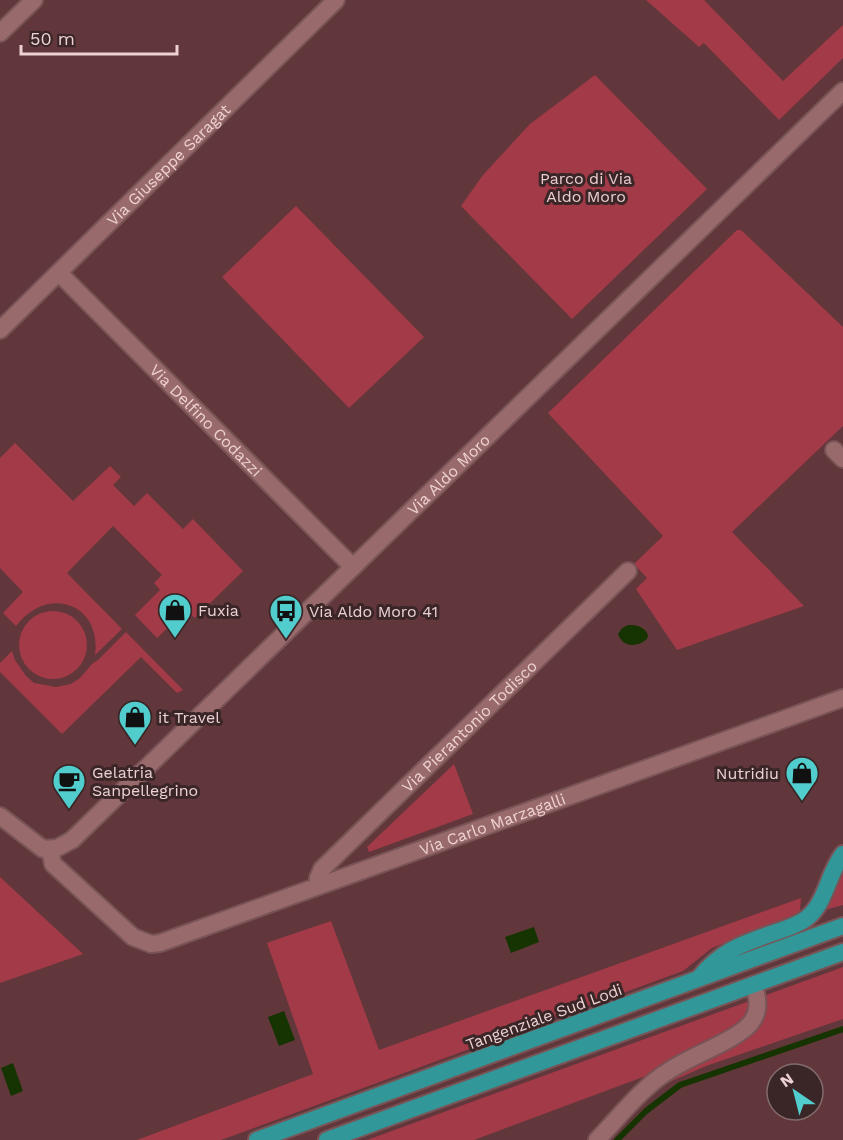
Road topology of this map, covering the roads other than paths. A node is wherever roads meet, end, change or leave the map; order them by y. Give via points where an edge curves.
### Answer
1 (34, 0) edge
2 (336, 0) edge
3 (0, 33) edge
4 (843, 92) edge
5 (59, 273) junction
6 (0, 330) edge
7 (353, 567) junction
8 (628, 571) dead end
9 (843, 698) edge
10 (0, 812) edge
11 (0, 816) edge
12 (18, 830) junction
13 (50, 850) junction
14 (843, 854) edge
15 (319, 885) junction
16 (843, 926) edge
17 (843, 952) edge
18 (697, 980) junction
19 (753, 985) junction
20 (257, 1140) edge
21 (327, 1140) edge
22 (597, 1140) edge

1 - 3 street
2 - 5 street, Via Giuseppe Saragat
4 - 7 street, Via Aldo Moro
5 - 6 street, Via Giuseppe Saragat
5 - 7 street, Via Delfino Codazzi
7 - 13 street, Via Aldo Moro via 72,840
8 - 15 street, Via Pierantonio Todisco via 322,869
9 - 15 street, Via Carlo Marzagalli
10 - 12 street
11 - 12 street
12 - 13 street via 36,846
13 - 15 street, Via Carlo Marzagalli via 58,869 124,930 150,944
14 - 18 highway via 809,916 727,951
16 - 18 highway, Tangenziale Sud Lodi
17 - 19 highway
18 - 20 highway, Tangenziale Sud Lodi
19 - 21 highway
19 - 22 street via 758,1006 751,1023 738,1034 667,1071

